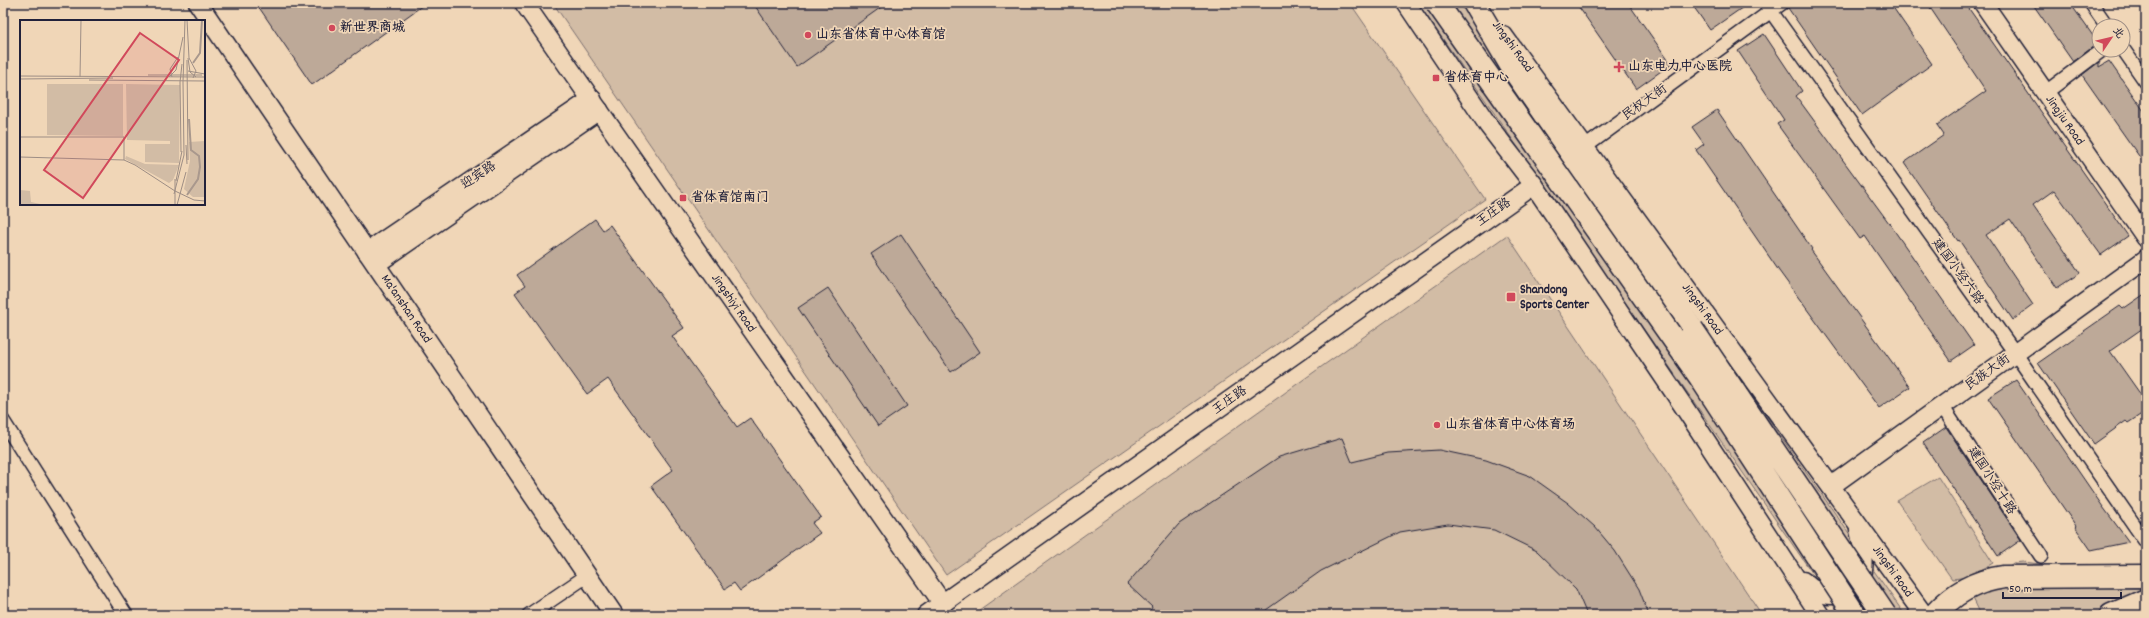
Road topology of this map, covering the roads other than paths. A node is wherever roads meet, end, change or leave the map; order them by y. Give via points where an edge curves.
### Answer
1 (198, 3) edge
2 (524, 3) edge
3 (1406, 3) edge
4 (1437, 3) edge
5 (1474, 3) edge
6 (1480, 3) edge
7 (1782, 3) edge
8 (1983, 3) edge
9 (2091, 3) edge
10 (1768, 7) edge
11 (2101, 18) edge
12 (2091, 58) edge
13 (2129, 58) edge
14 (2146, 82) edge
15 (2045, 93) junction
16 (595, 105) junction
17 (1585, 147) junction
18 (1534, 185) junction
19 (2146, 238) edge
20 (372, 258) junction
21 (2146, 259) edge
22 (2016, 353) junction
23 (1942, 406) junction
24 (3, 421) edge
25 (1831, 486) junction
26 (1857, 523) junction
27 (2146, 542) edge
28 (2041, 556) dead end
29 (1791, 570) junction
30 (588, 574) junction
31 (2146, 576) edge
32 (2146, 600) edge
33 (942, 604) junction
34 (1879, 607) edge
35 (126, 615) edge
36 (529, 615) edge
37 (614, 615) edge
38 (926, 615) edge
39 (1820, 615) edge
40 (1855, 615) edge
41 (1891, 615) edge
42 (1924, 615) edge
43 (1934, 615) edge
44 (2111, 615) edge

1 - 20 main road, Ma'anshan Road
2 - 16 main road, Jingshiyi Road
3 - 18 main road via 1488,125
4 - 40 highway, bridge via 1700,378
5 - 34 highway, Jingshi Road, bridge via 1513,69
6 - 17 main road, Jingshi Road
7 - 10 street, 民权大街
8 - 15 main road, Jingjiu Road
9 - 11 street
10 - 17 street, 民权大街
10 - 22 street, 建国小经六路
12 - 15 street
13 - 14 street
15 - 19 main road, Jingjiu Road
16 - 20 main road, 迎宾路
16 - 33 main road, Jingshiyi Road
17 - 25 main road, Jingshi Road
18 - 29 main road
18 - 33 main road, 王庄路
20 - 30 main road, Ma'anshan Road
21 - 22 main road, 民族大街
22 - 23 main road, 民族大街
22 - 27 street, 建国小经六路
23 - 25 main road, 民族大街
23 - 28 street, 建国小经十路
24 - 35 street
25 - 26 main road, Jingshi Road
26 - 29 main road via 1863,544 1864,566 1858,585 1847,594 1825,596 1808,586
26 - 42 main road, Jingshi Road
29 - 39 main road
30 - 36 street
30 - 37 main road, Ma'anshan Road
31 - 43 highway via 2004,577 1986,580 1961,592
32 - 44 highway
33 - 38 main road, 王庄路
34 - 41 highway, Jingshi Road, bridge

